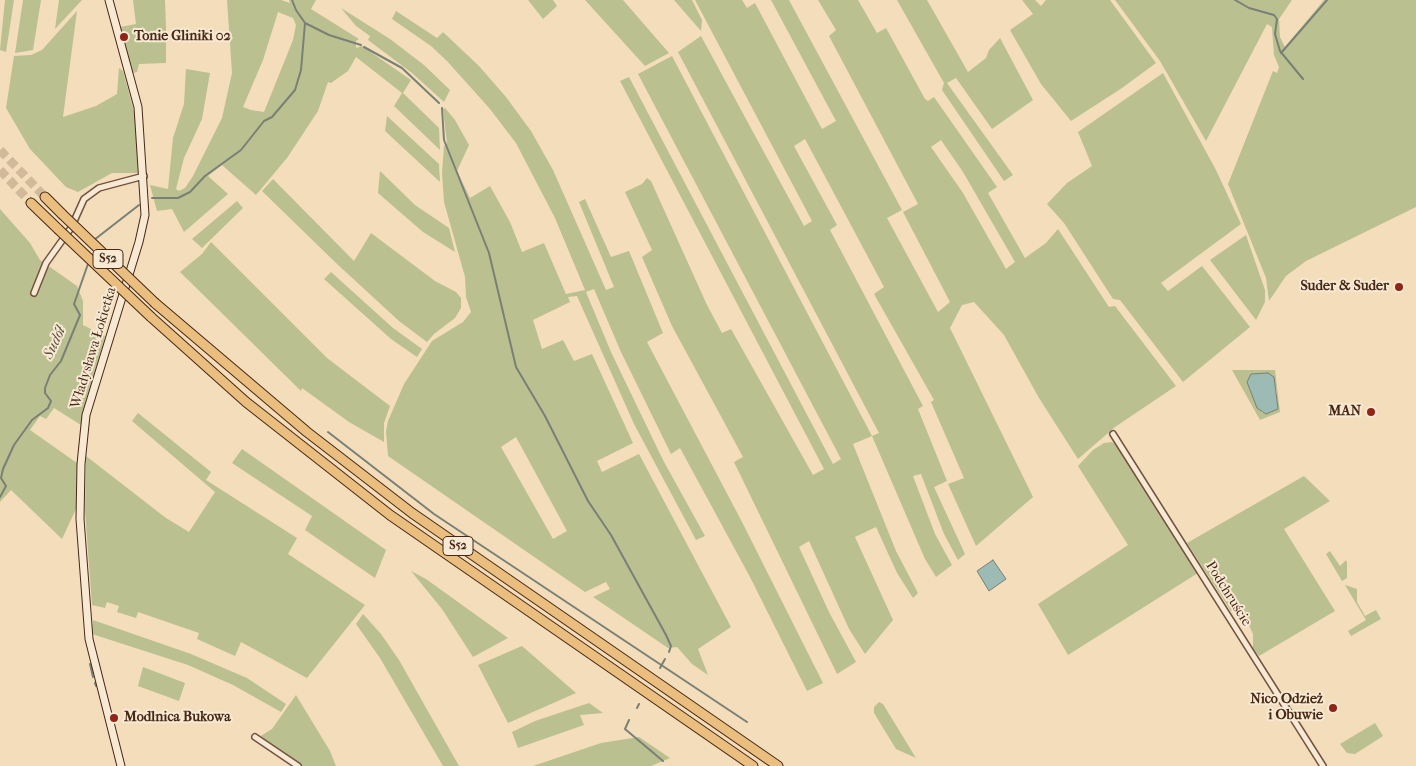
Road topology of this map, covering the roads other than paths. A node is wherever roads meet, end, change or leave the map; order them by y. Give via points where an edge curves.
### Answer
1 (108, 0) edge
2 (144, 176) junction
3 (45, 197) tunnel mouth
4 (32, 203) tunnel mouth
5 (34, 293) dead end
6 (1113, 434) dead end
7 (255, 736) dead end
8 (121, 766) edge
9 (298, 766) edge
10 (753, 766) edge
11 (778, 766) edge
12 (1323, 766) edge

1 - 2 street, Władysława Łokietka via 138,107
2 - 5 street via 100,188 84,199 71,228 46,263
2 - 8 street, Władysława Łokietka via 143,229 93,388 82,452 80,519 89,639
3 - 11 highway, S52, bridge via 155,303 307,432 412,513
4 - 10 highway, S52, bridge via 246,402 390,515
6 - 12 street, Podchruście
7 - 9 street

